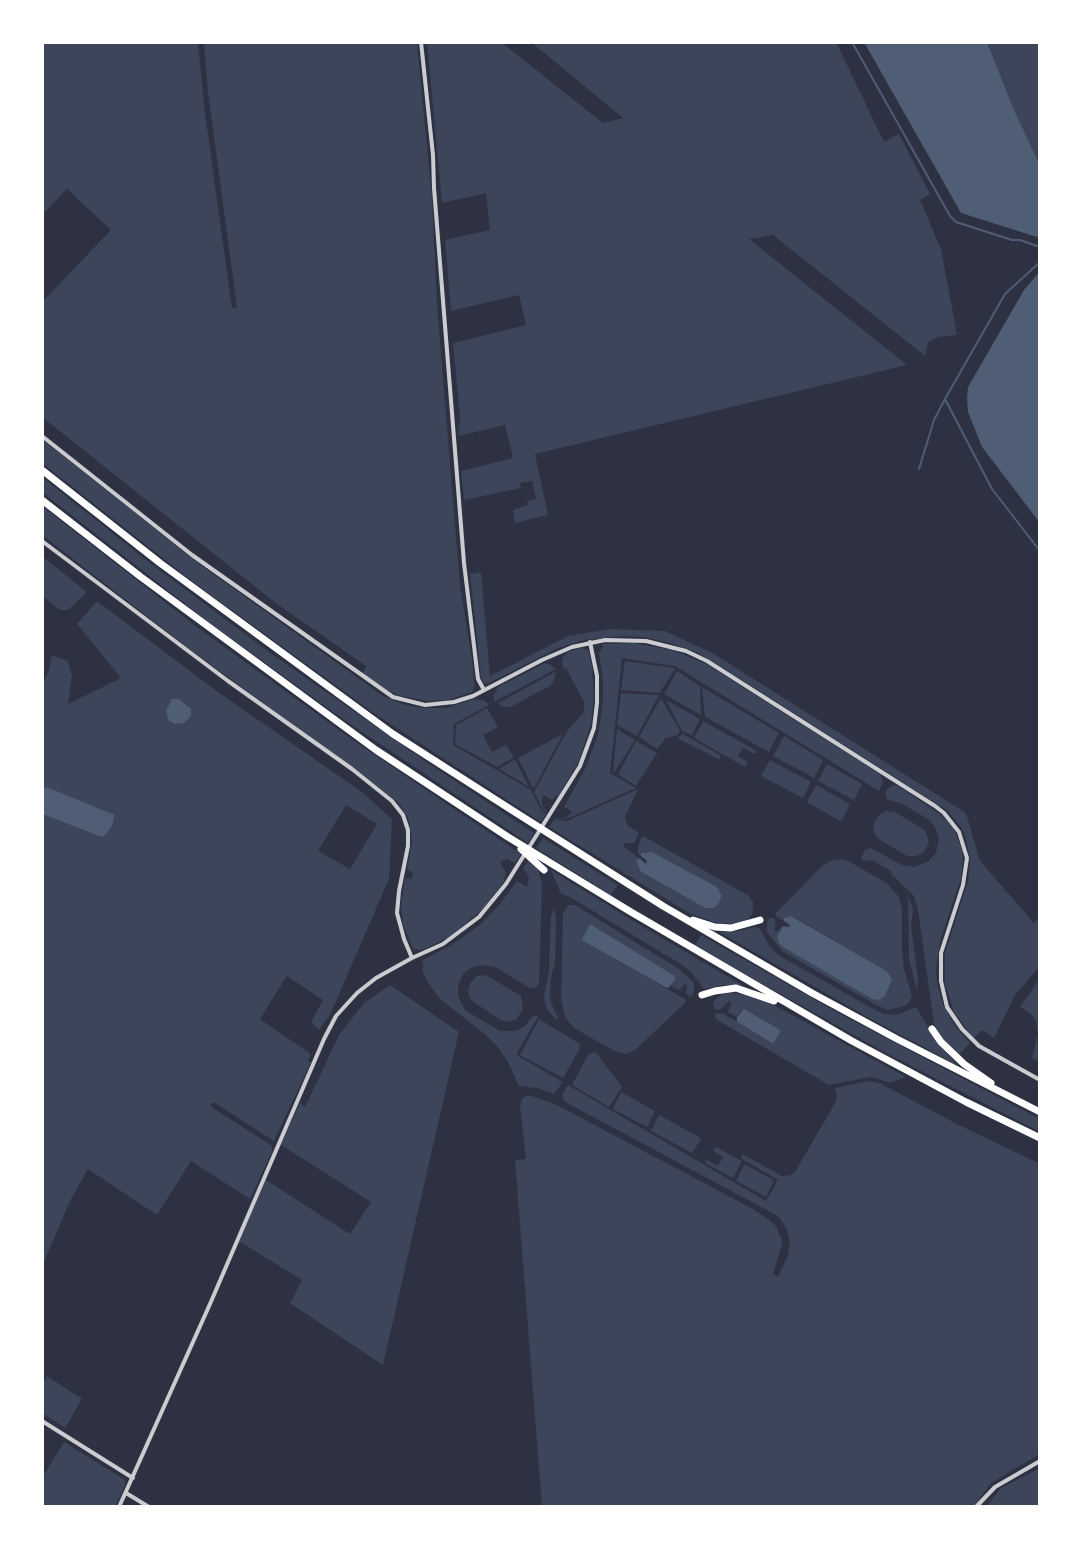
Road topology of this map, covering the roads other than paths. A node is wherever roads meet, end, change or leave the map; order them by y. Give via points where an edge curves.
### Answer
1 (421, 42) edge
2 (42, 436) edge
3 (42, 471) edge
4 (42, 500) edge
5 (42, 541) edge
6 (590, 642) junction
7 (484, 690) junction
8 (508, 837) junction
9 (544, 870) dead end
10 (663, 906) junction
11 (760, 920) dead end
12 (412, 958) junction
13 (702, 995) dead end
14 (800, 1011) junction
15 (932, 1029) dead end
16 (1040, 1080) edge
17 (1023, 1104) junction
18 (1040, 1112) edge
19 (1040, 1138) edge
20 (42, 1421) edge
21 (1040, 1461) edge
22 (133, 1478) junction
23 (126, 1493) junction
24 (119, 1507) edge
25 (149, 1507) edge
26 (976, 1507) edge

1 - 7 street via 464,563 478,679
2 - 7 street via 192,555 387,694 431,705 464,699
3 - 10 highway via 393,734
4 - 8 highway via 376,750
5 - 12 street via 392,801 408,830 397,913
6 - 7 street via 542,660
6 - 12 street via 596,666 594,728 580,766 496,898 454,937
6 - 16 street via 646,641 696,655 944,813 959,832 967,858 963,885 941,953 940,981 947,1007 979,1046
8 - 9 highway
8 - 14 highway
10 - 11 highway via 715,927 738,927
10 - 17 highway via 812,993
12 - 22 street via 357,993 330,1027
13 - 14 highway via 730,988 745,990
14 - 19 highway
15 - 17 highway via 964,1064
17 - 18 highway
20 - 22 street
21 - 26 street via 995,1486
22 - 23 street
23 - 24 street
23 - 25 street

